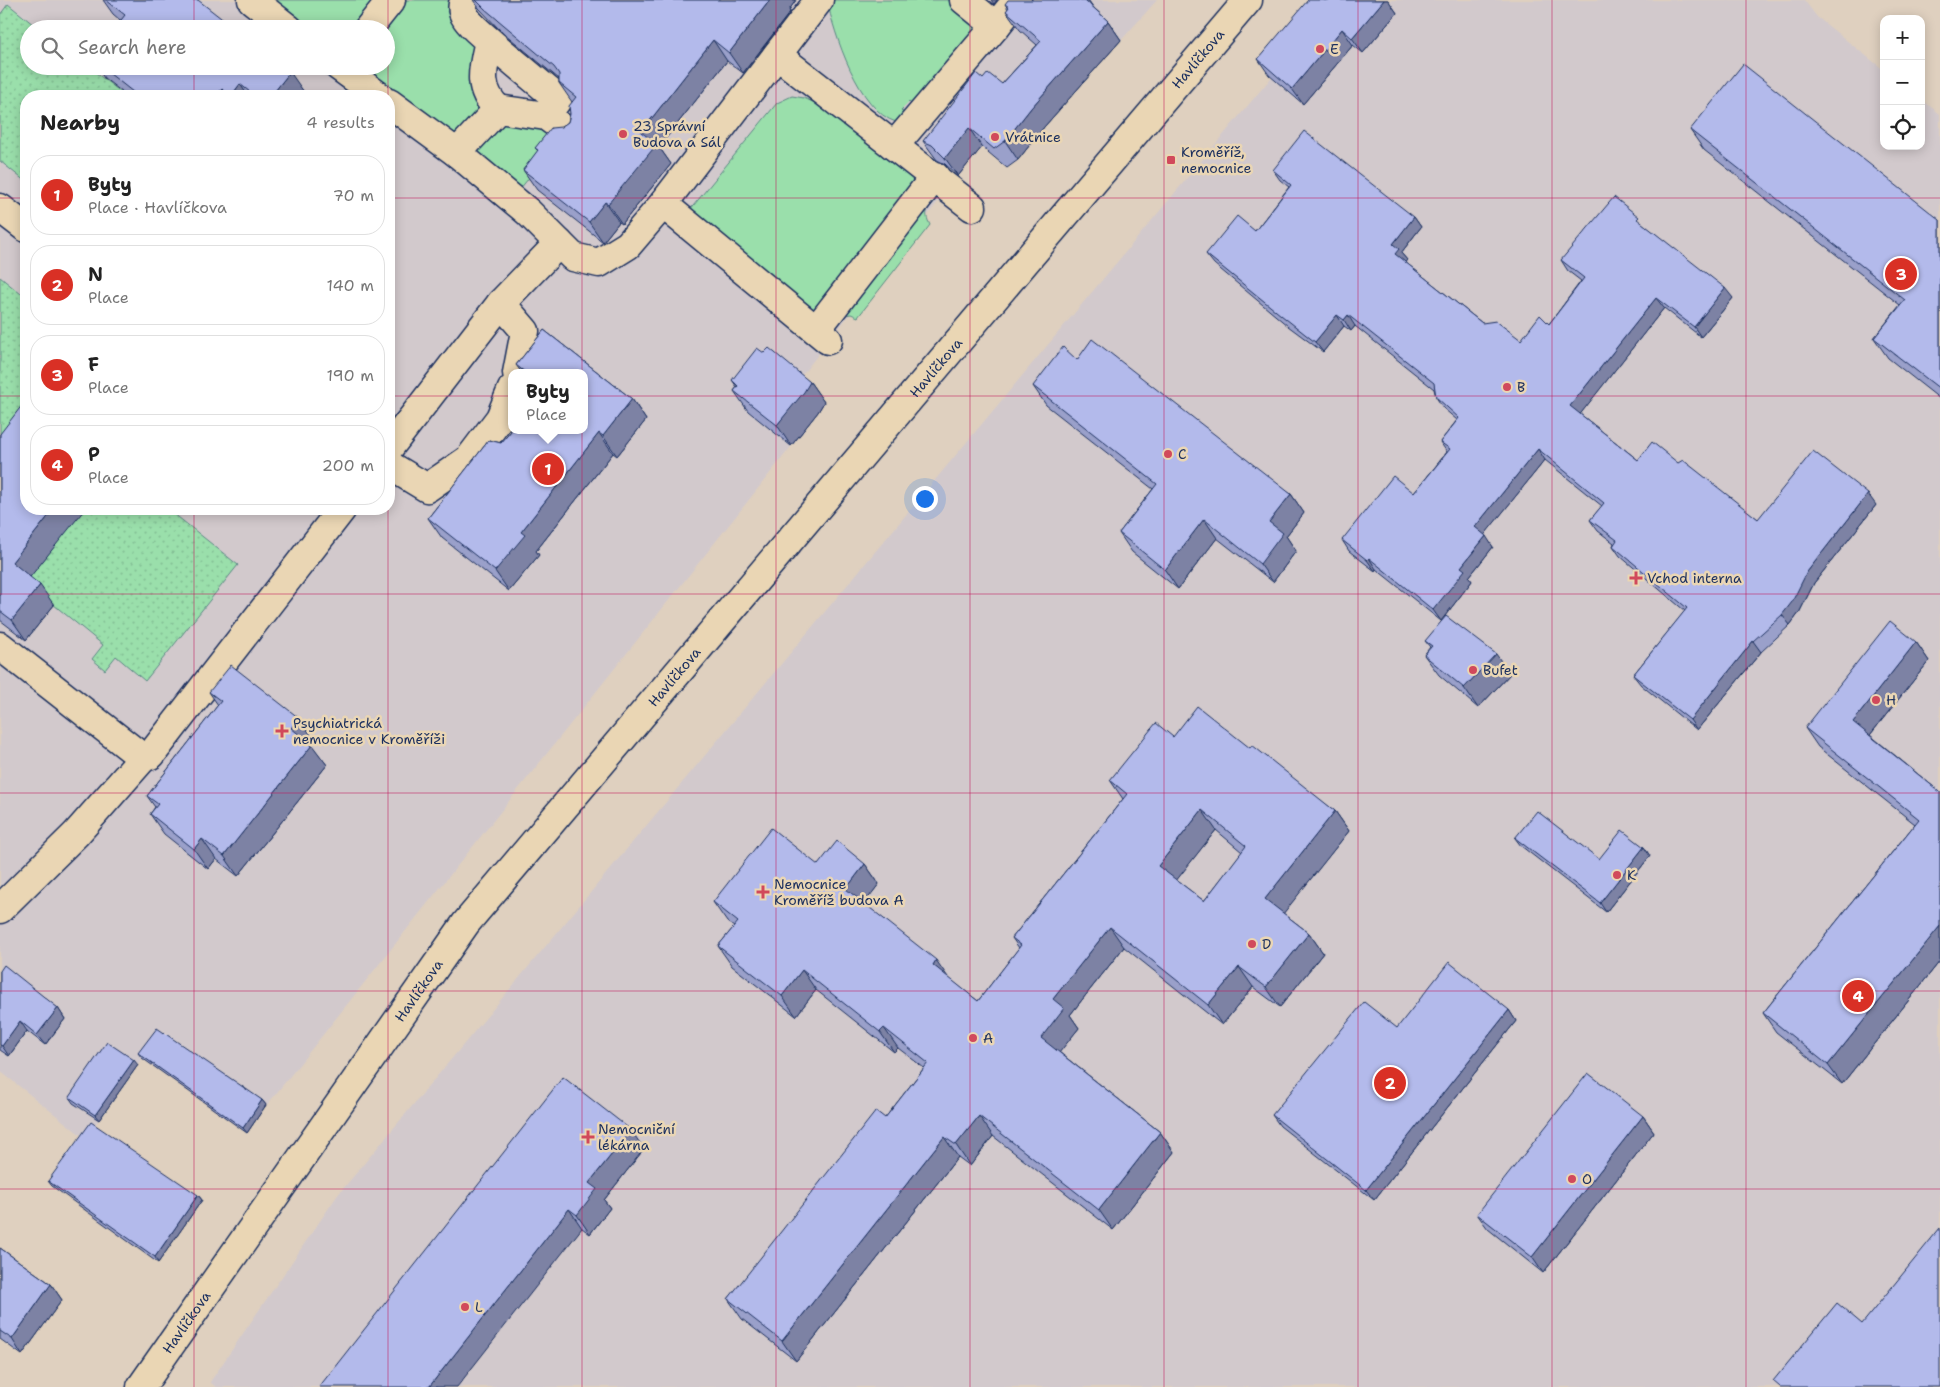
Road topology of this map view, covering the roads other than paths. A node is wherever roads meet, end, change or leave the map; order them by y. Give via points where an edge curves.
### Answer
1 (252, 0) edge
2 (390, 0) edge
3 (465, 0) edge
4 (819, 0) edge
5 (964, 0) edge
6 (1017, 0) edge
7 (1248, 0) edge
8 (278, 20) edge
9 (375, 20) edge
10 (996, 26) junction
11 (489, 41) junction
12 (777, 55) junction
13 (350, 75) edge
14 (371, 90) edge
15 (395, 107) edge
16 (498, 109) junction
17 (546, 116) junction
18 (569, 133) edge
19 (894, 146) junction
20 (457, 153) junction
21 (935, 176) junction
22 (663, 204) junction
23 (972, 207) dead end
24 (0, 208) edge
25 (20, 223) edge
26 (559, 243) junction
27 (501, 303) junction
28 (518, 369) edge
29 (508, 399) edge
30 (395, 440) edge
31 (395, 469) edge
32 (337, 515) edge
33 (0, 646) edge
34 (143, 758) junction
35 (0, 910) edge
36 (141, 1387) edge

1 - 8 street
2 - 9 street
3 - 11 street via 463,14
4 - 12 street
5 - 10 street
6 - 10 street
7 - 36 street, Havlíčkova via 466,923
10 - 19 street
11 - 16 street via 483,87 488,100
11 - 17 street via 558,99
12 - 19 street
12 - 22 street
13 - 14 street
15 - 20 street
16 - 17 street
16 - 20 street
17 - 18 street
19 - 21 street
20 - 26 street via 528,212
21 - 22 street via 822,335
21 - 23 street
22 - 26 street via 628,245 599,263 573,257
24 - 25 street
26 - 27 street
27 - 28 street via 525,331
27 - 30 street
29 - 31 street via 500,418 469,459 427,488
32 - 34 street via 150,755
33 - 34 street
34 - 35 street via 76,834

